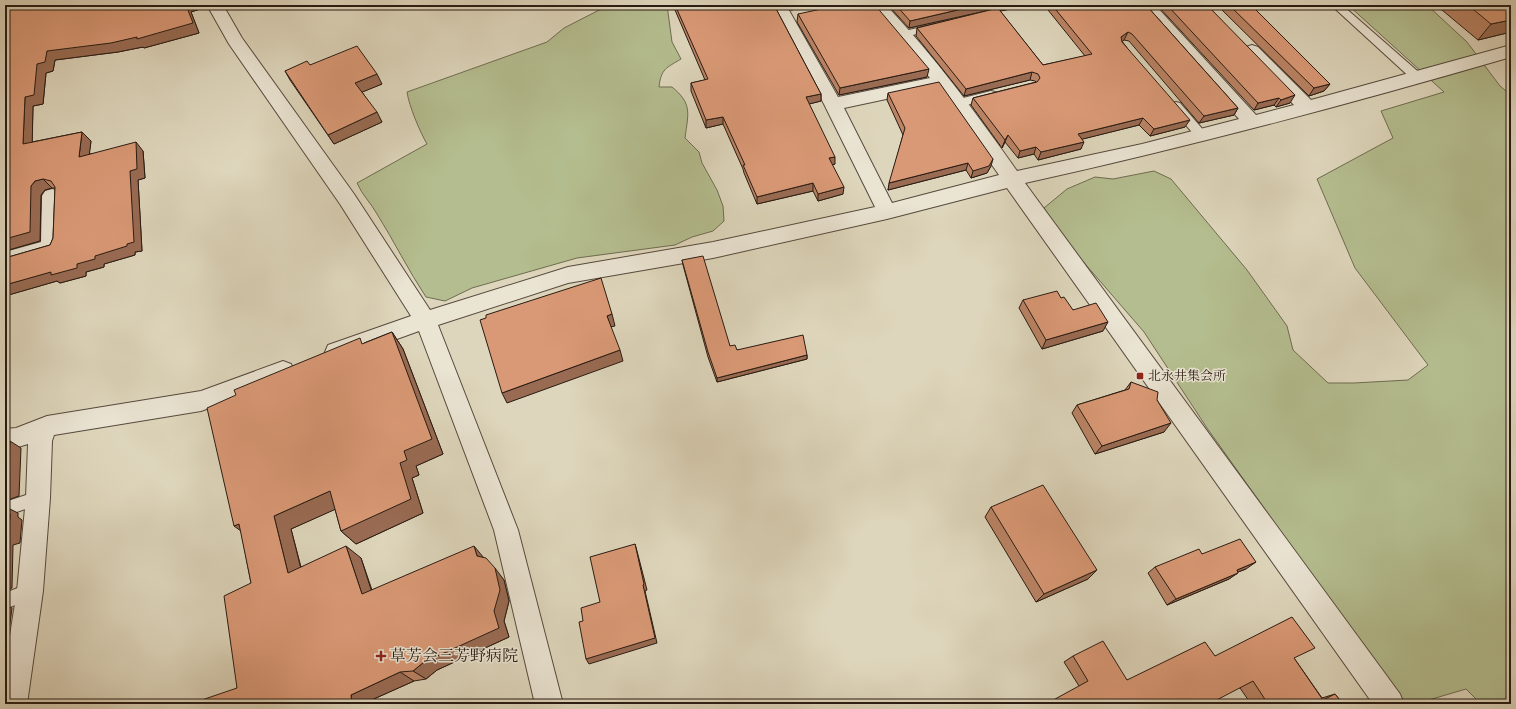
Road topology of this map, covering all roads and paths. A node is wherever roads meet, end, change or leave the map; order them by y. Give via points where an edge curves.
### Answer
1 (215, 5) edge
2 (877, 5) edge
3 (1146, 5) edge
4 (1336, 5) edge
5 (788, 12) edge
6 (943, 25) edge
7 (904, 34) junction
8 (1238, 38) edge
9 (1511, 50) edge
10 (1418, 78) junction
11 (942, 80) junction
12 (1002, 92) edge
13 (1170, 99) edge
14 (959, 103) junction
15 (833, 104) junction
16 (1308, 108) junction
17 (1252, 122) junction
18 (1201, 135) junction
19 (1013, 179) junction
20 (52, 196) edge
21 (887, 212) junction
22 (5, 260) edge
23 (425, 320) junction
24 (47, 426) junction
25 (5, 440) edge
26 (38, 498) junction
27 (5, 509) edge
28 (30, 591) junction
29 (5, 601) edge
30 (12, 704) edge
31 (549, 704) edge
32 (1390, 704) edge

1 - 23 street via 235,40 347,199
2 - 7 street
3 - 17 street
4 - 10 lane
5 - 15 street
6 - 7 lane
7 - 11 street
8 - 16 street
9 - 10 street
10 - 16 street
11 - 14 street
11 - 15 street
12 - 14 lane
13 - 18 lane
14 - 19 street
15 - 21 street
16 - 17 street
17 - 18 street
18 - 19 street via 1142,151
19 - 21 street
19 - 32 street via 1067,258
20 - 22 street via 51,247
21 - 23 street via 713,250 568,275
23 - 24 street via 201,401
23 - 31 street via 506,530
24 - 25 street
24 - 26 street via 40,441
26 - 27 lane
26 - 28 street
28 - 29 lane
28 - 30 street

